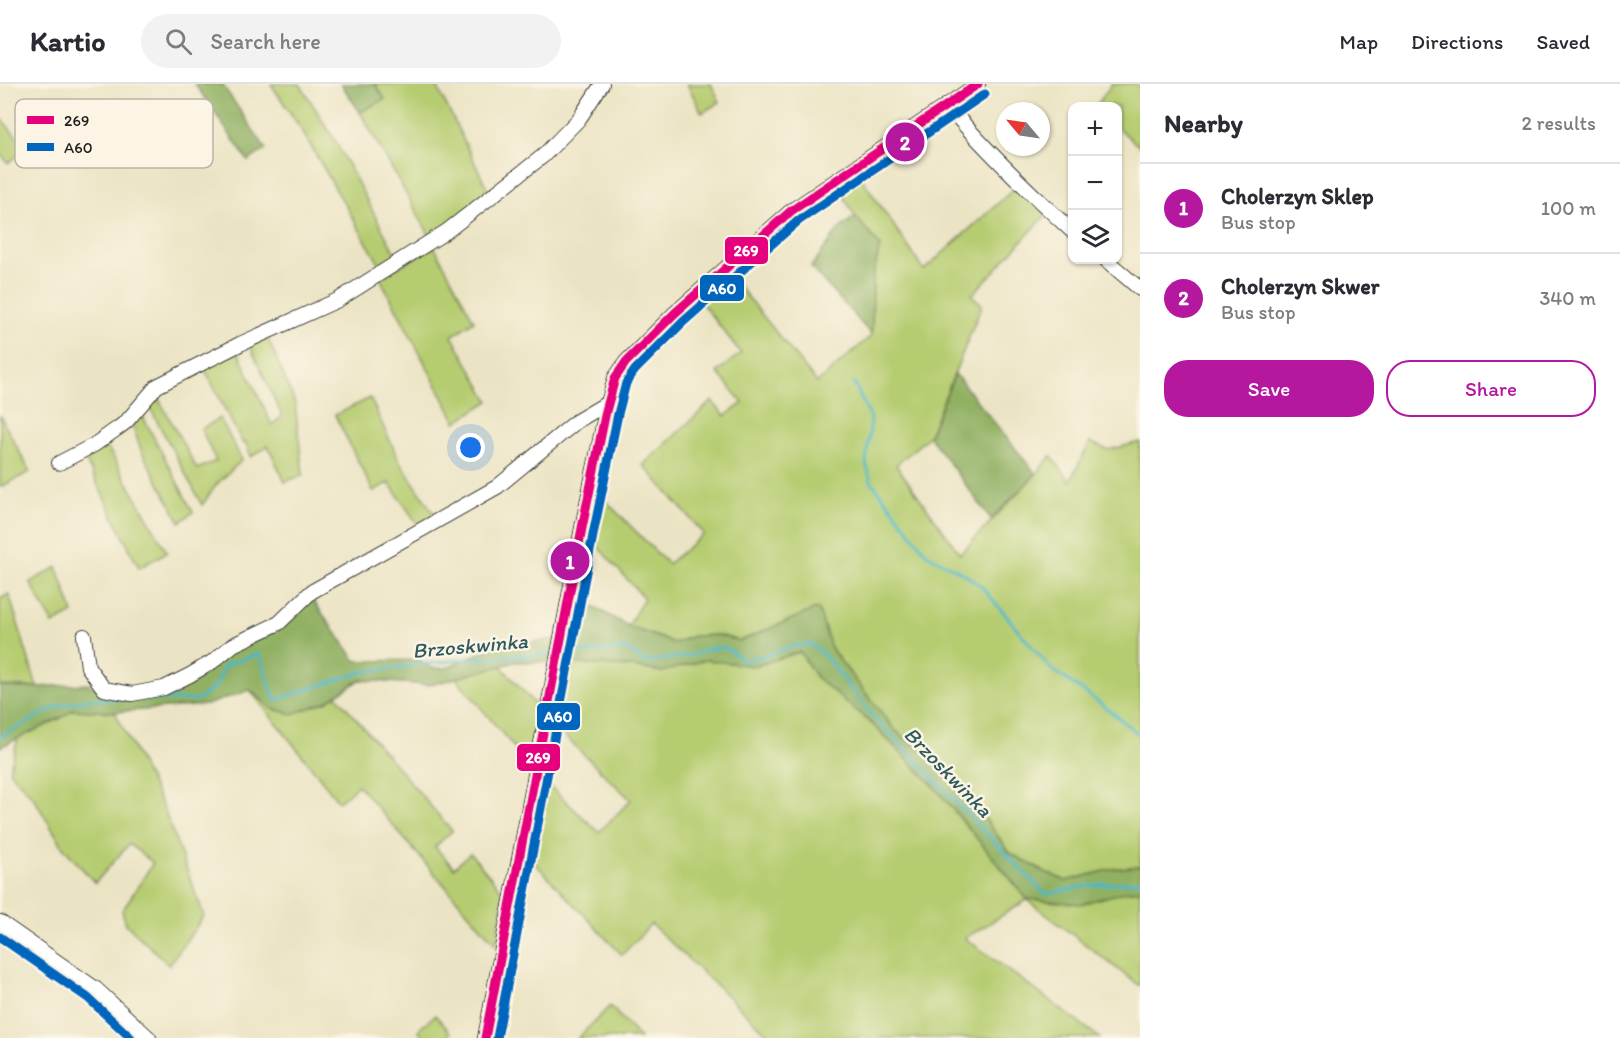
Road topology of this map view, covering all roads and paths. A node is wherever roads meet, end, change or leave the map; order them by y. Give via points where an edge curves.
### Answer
1 (602, 84) edge
2 (978, 84) edge
3 (948, 106) junction
4 (1068, 227) edge
5 (1111, 264) edge
6 (1140, 290) edge
7 (609, 402) junction
8 (59, 463) dead end
9 (84, 636) dead end
10 (0, 922) edge
11 (149, 1038) edge
12 (484, 1038) edge

1 - 8 street via 579,119 543,156 447,231 338,300 157,386 126,422
2 - 3 street
3 - 4 street via 1027,191
3 - 7 street via 791,211 691,298 626,362 615,378
5 - 6 street
7 - 9 street via 578,421 496,487 311,592 279,622 164,688 132,694 104,689 88,667
7 - 12 street
10 - 11 street via 96,990

